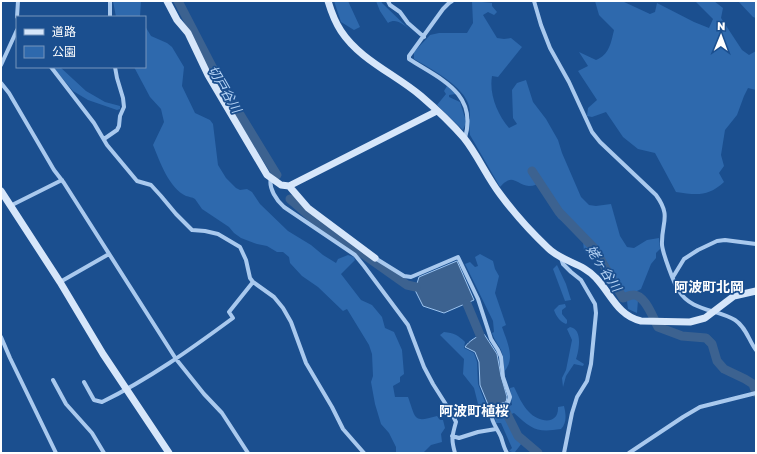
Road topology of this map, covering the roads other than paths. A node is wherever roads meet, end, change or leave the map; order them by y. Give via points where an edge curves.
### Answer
1 (18, 1) edge
2 (110, 1) edge
3 (167, 1) edge
4 (328, 1) edge
5 (388, 1) edge
6 (452, 1) edge
7 (534, 1) edge
8 (17, 16) edge
9 (110, 16) edge
10 (16, 32) edge
11 (424, 36) junction
12 (1, 65) edge
13 (52, 68) edge
14 (115, 68) edge
15 (1, 83) edge
16 (437, 111) junction
17 (104, 139) junction
18 (464, 139) junction
19 (271, 178) junction
20 (62, 180) junction
21 (289, 186) junction
22 (1, 191) edge
23 (10, 206) junction
24 (756, 244) edge
25 (109, 254) junction
26 (375, 258) joint
27 (561, 258) junction
28 (673, 277) junction
29 (60, 282) junction
30 (253, 282) junction
31 (756, 291) edge
32 (715, 312) junction
33 (1, 337) edge
34 (756, 350) edge
35 (176, 359) junction
36 (53, 380) dead end
37 (84, 382) dead end
38 (127, 390) junction
39 (755, 394) edge
40 (496, 429) junction
41 (452, 436) junction
42 (56, 453) edge
43 (104, 453) edge
44 (169, 453) edge
45 (248, 453) edge
46 (364, 453) edge
47 (455, 453) edge
48 (507, 453) edge
49 (564, 453) edge
50 (629, 453) edge

1 - 8 street
2 - 9 street
3 - 19 street via 188,33 208,75
4 - 16 street via 341,31 350,43
5 - 11 street
6 - 11 street
7 - 28 street via 540,25 550,48 592,132 663,205 663,252
10 - 12 street
11 - 18 street via 409,59 458,93 464,102 468,118
13 - 17 street
14 - 17 street via 124,107 117,130
15 - 20 street
16 - 18 street
16 - 21 street
17 - 30 street via 137,181 151,186 192,230 218,234 240,247
18 - 27 street via 500,194 530,230
19 - 21 street via 281,185
19 - 41 street via 270,184 278,202 355,255 408,325 424,368 456,422
20 - 23 street
20 - 25 street
21 - 26 street via 308,208
22 - 23 street
23 - 29 street
24 - 28 street via 717,241 684,259
25 - 29 street
25 - 35 street
26 - 40 street via 404,276 411,277 458,257 478,299 491,339 501,357 503,377 510,397 508,404 491,409
27 - 32 street via 585,268 596,278 615,305 634,319 690,322
27 - 49 street via 563,264 581,280 595,304 596,313 591,364 587,381 577,397 572,412
28 - 32 street via 679,291 691,304
29 - 38 street
30 - 35 street via 229,312 233,318
30 - 46 street via 274,297 283,308 306,363 343,430
31 - 32 street via 734,296
32 - 34 street via 737,321
33 - 42 street
35 - 38 street
35 - 45 street via 222,413
36 - 43 street via 66,404 92,433
37 - 38 street via 94,400 98,402
38 - 44 street
39 - 50 street via 700,407
40 - 41 street via 459,438
40 - 48 street
41 - 47 street

